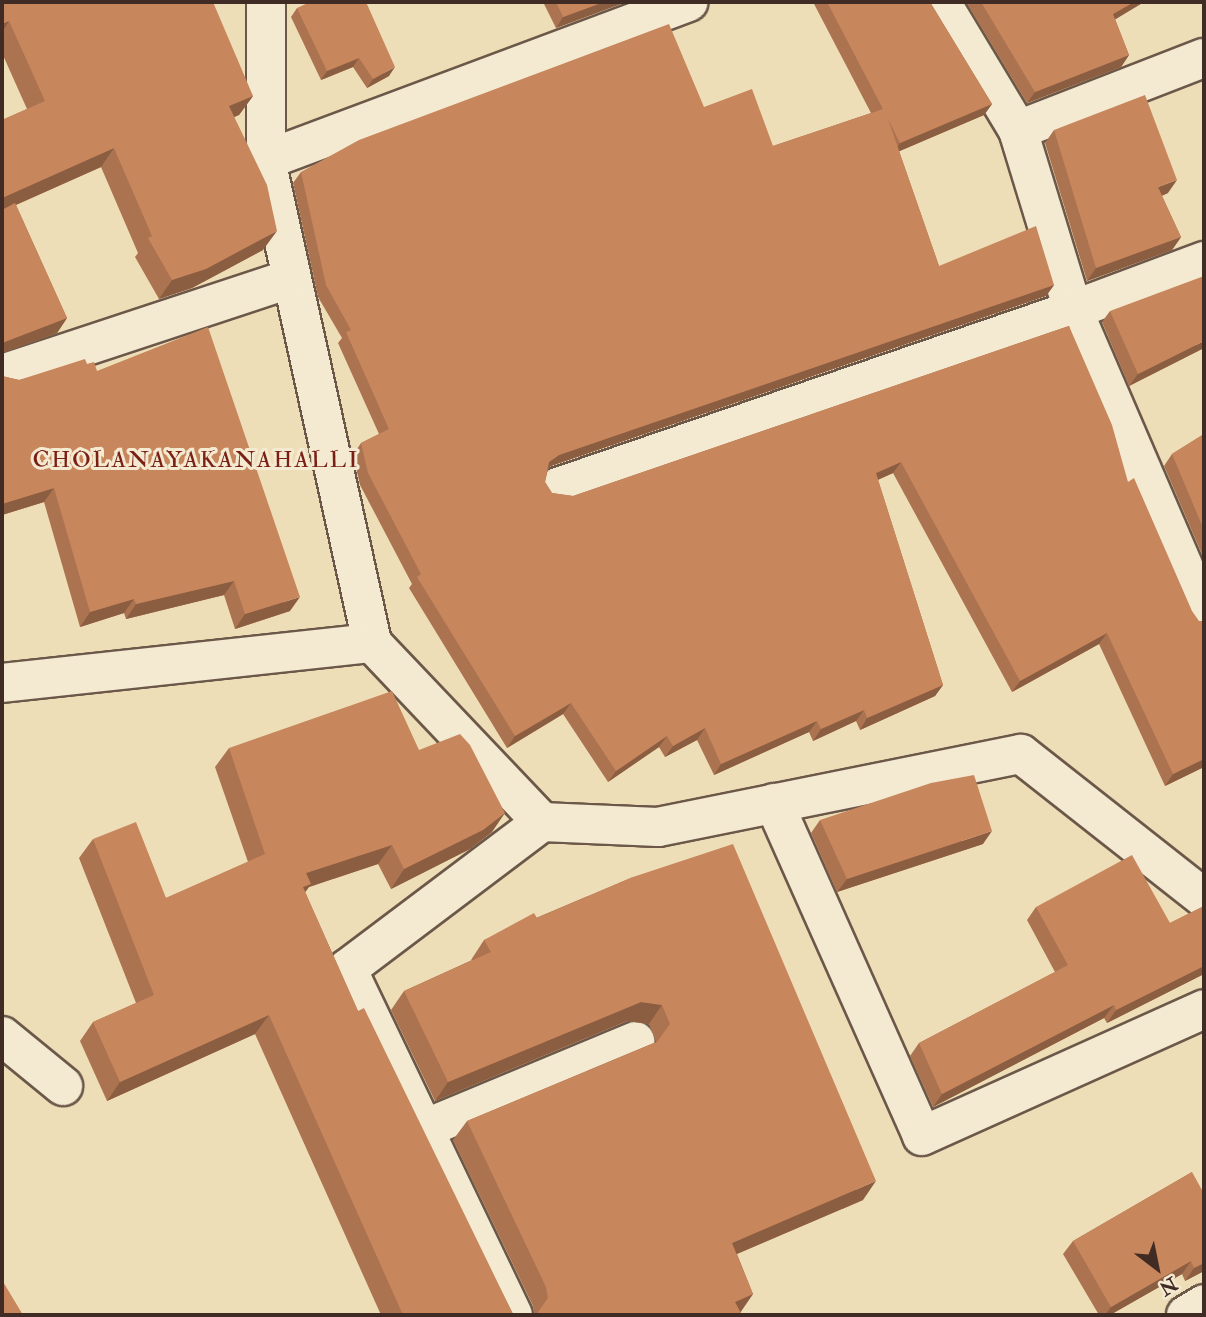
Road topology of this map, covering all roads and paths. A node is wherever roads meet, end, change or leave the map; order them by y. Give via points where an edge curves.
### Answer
1 (267, 2) edge
2 (688, 2) edge
3 (941, 2) edge
4 (1204, 58) edge
5 (1018, 130) junction
6 (267, 160) junction
7 (1204, 261) edge
8 (289, 279) junction
9 (1073, 310) junction
10 (2, 374) edge
11 (558, 488) dead end
12 (1204, 614) edge
13 (372, 643) junction
14 (2, 683) edge
15 (774, 803) junction
16 (542, 822) junction
17 (1204, 898) edge
18 (1204, 1009) edge
19 (2, 1036) edge
20 (635, 1041) edge
21 (63, 1086) dead end
22 (424, 1129) junction
23 (1204, 1304) edge
24 (513, 1315) edge
25 (1186, 1315) edge

1 - 6 street
2 - 6 street
3 - 5 street
4 - 5 street
5 - 9 street
6 - 8 street
7 - 9 street
8 - 10 street
8 - 13 street
9 - 11 street
9 - 12 street
13 - 14 street
13 - 16 street
15 - 16 street via 658,827
15 - 17 street via 1021,754
15 - 18 street via 922,1136
16 - 22 street via 347,970
19 - 21 street
20 - 22 street
22 - 24 street
23 - 25 street

